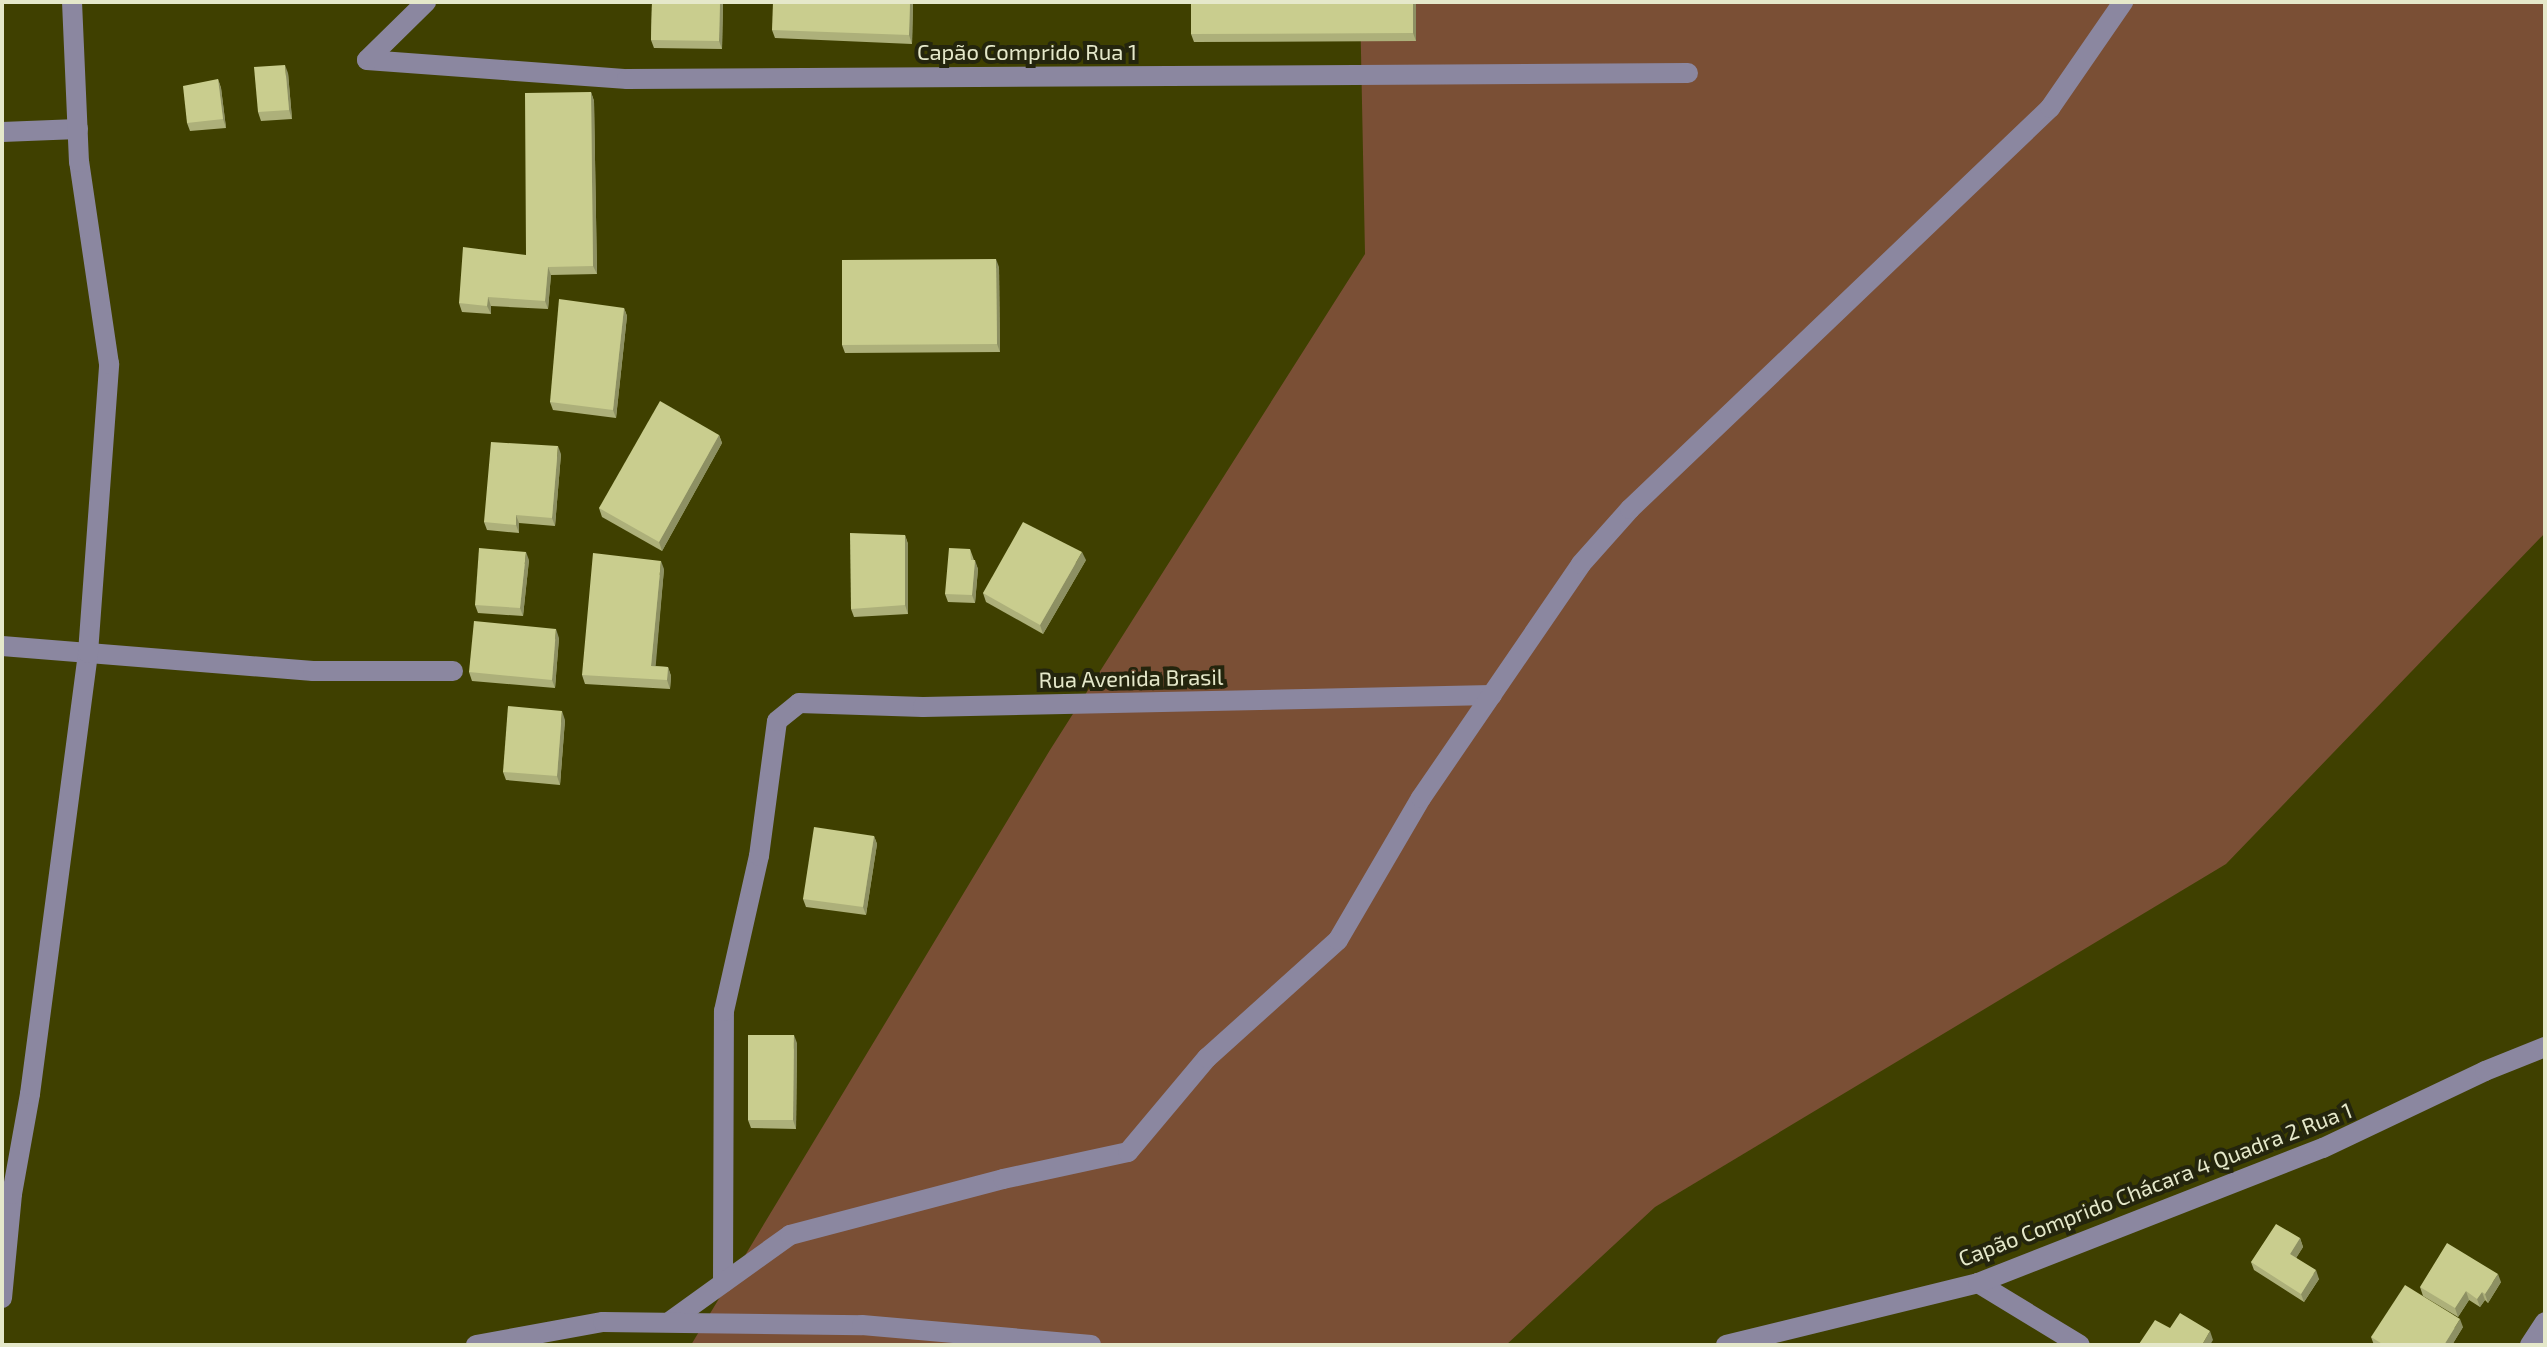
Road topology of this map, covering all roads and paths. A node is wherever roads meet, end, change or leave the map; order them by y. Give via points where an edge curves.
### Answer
1 (72, 2) edge
2 (426, 2) edge
3 (2123, 2) edge
4 (1688, 73) dead end
5 (78, 129) junction
6 (2, 132) edge
7 (2, 646) edge
8 (88, 653) junction
9 (453, 671) dead end
10 (1492, 695) junction
11 (2545, 1047) edge
12 (723, 1283) junction
13 (1978, 1283) junction
14 (2, 1298) edge
15 (669, 1322) junction
16 (2545, 1322) edge
17 (1779, 1338) edge
18 (476, 1345) edge
19 (1091, 1345) edge
20 (1726, 1345) edge
21 (2080, 1345) edge
22 (2530, 1345) edge

1 - 5 street
2 - 4 street, Capão Comprido Rua 1 via 367,60 627,79
3 - 10 street via 2050,108 1630,509 1581,564
5 - 6 street
5 - 8 street via 109,364
7 - 8 street
8 - 9 street via 313,671
8 - 14 street
10 - 12 street via 1421,798 1338,940 1207,1058 1128,1152 790,1235
10 - 12 street, Rua Avenida Brasil via 923,707 799,703 777,721 759,856 724,1011
11 - 13 street, Capão Comprido Chácara 4 Quadra 2 Rua 1 via 2323,1148
12 - 15 street
13 - 17 street, Capão Comprido Chácara 4 Quadra 2 Rua 1
13 - 21 street
15 - 18 street via 603,1322
15 - 19 street via 862,1325
16 - 22 street
17 - 20 street, Capão Comprido Chácara 4 Quadra 2 Rua 1

